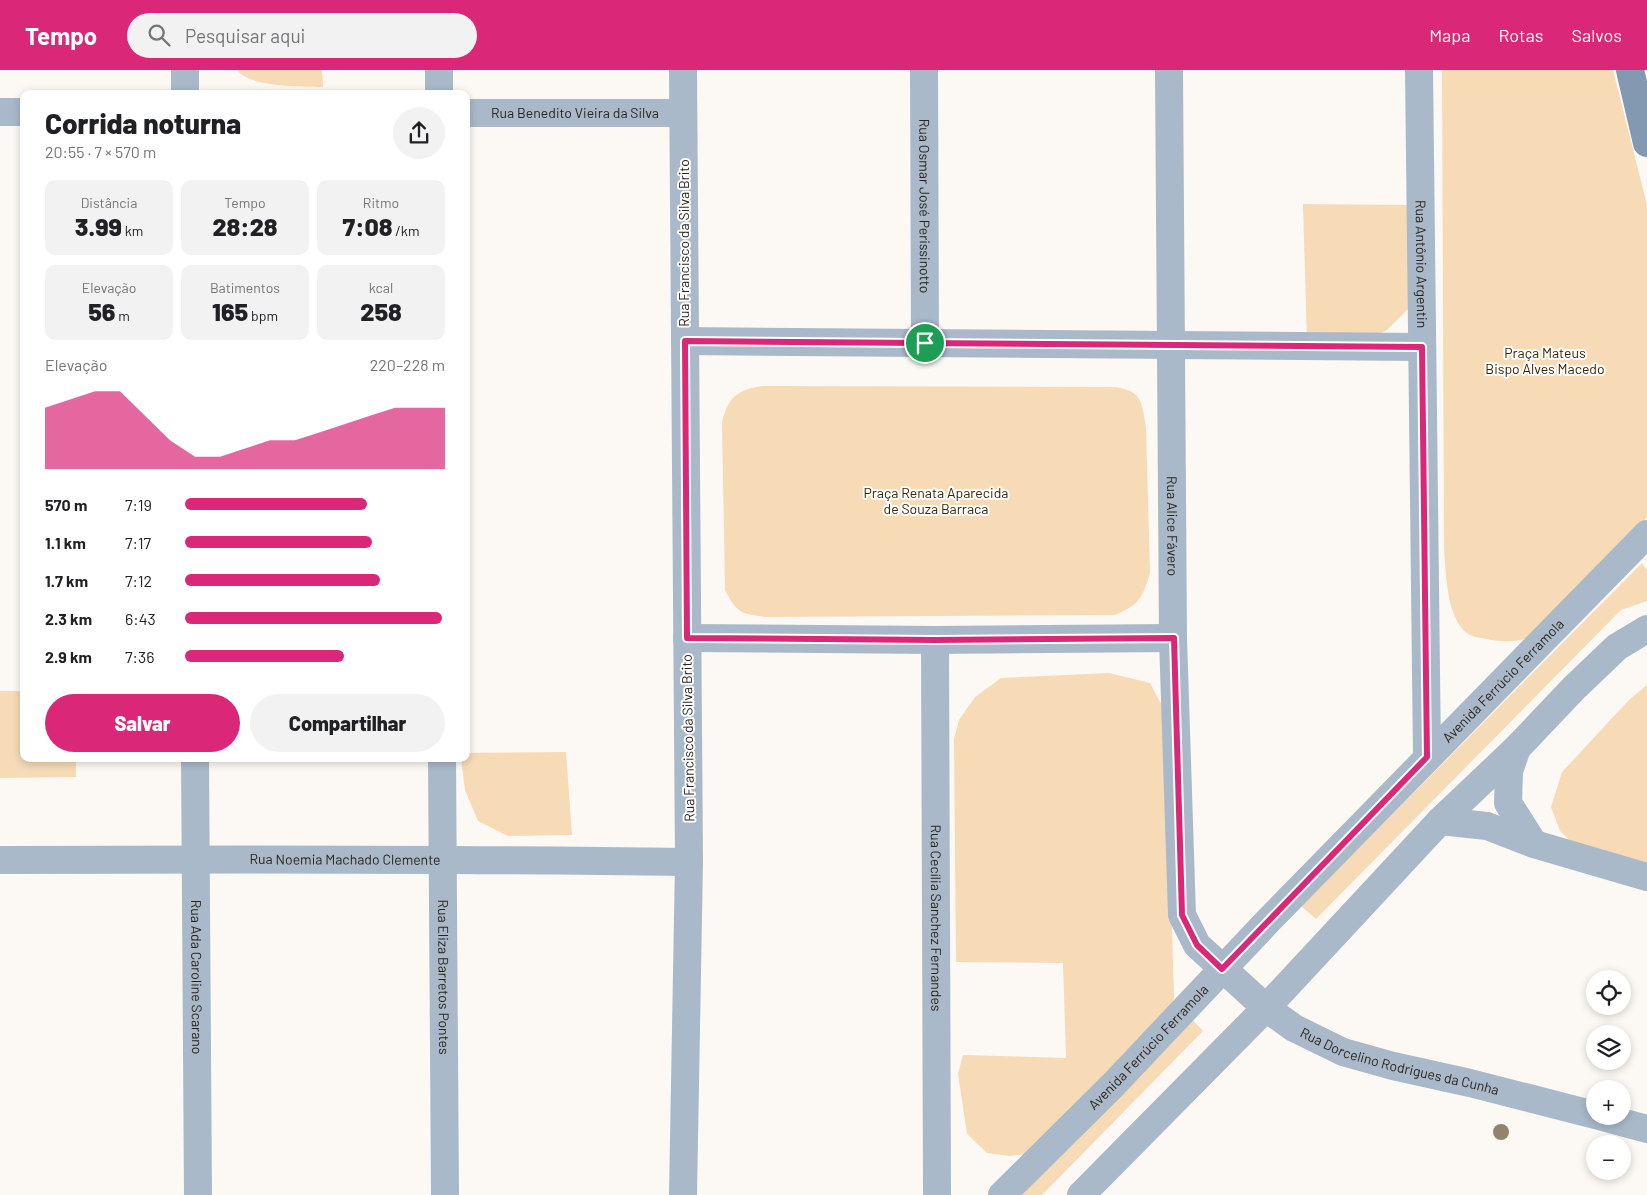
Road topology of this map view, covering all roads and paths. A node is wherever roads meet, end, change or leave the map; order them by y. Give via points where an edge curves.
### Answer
1 (185, 70) edge
2 (439, 70) edge
3 (683, 70) edge
4 (924, 70) edge
5 (1169, 70) edge
6 (1419, 70) edge
7 (1630, 70) edge
8 (185, 90) edge
9 (439, 90) edge
10 (0, 112) edge
11 (20, 112) edge
12 (470, 113) edge
13 (683, 113) junction
14 (1647, 142) edge
15 (685, 341) junction
16 (925, 343) junction
17 (1172, 346) junction
18 (1422, 347) junction
19 (1647, 534) edge
20 (1647, 629) edge
21 (687, 638) junction
22 (1174, 638) junction
23 (935, 640) junction
24 (1516, 748) junction
25 (1427, 757) junction
26 (194, 762) edge
27 (442, 762) edge
28 (1440, 821) junction
29 (1534, 844) junction
30 (443, 858) junction
31 (196, 859) junction
32 (0, 860) edge
33 (689, 862) junction
34 (1647, 877) edge
35 (1222, 969) junction
36 (1266, 1008) junction
37 (1586, 1113) edge
38 (1631, 1125) edge
39 (1647, 1129) edge
40 (198, 1195) edge
41 (445, 1195) edge
42 (683, 1195) edge
43 (937, 1195) edge
44 (1002, 1195) edge
45 (1081, 1195) edge

1 - 8 street
2 - 9 street
3 - 13 street, Rua Francisco da Silva Brito
4 - 16 street, Rua Osmar José Perissinotto
5 - 17 street, Rua Alice Fávero
6 - 18 street, Rua Antônio Argentin
7 - 14 main road
10 - 11 street
12 - 13 street, Rua Benedito Vieira da Silva
13 - 15 street, Rua Francisco da Silva Brito
15 - 16 street
15 - 21 street, Rua Francisco da Silva Brito
16 - 17 street
17 - 18 street
17 - 22 street, Rua Alice Fávero
18 - 25 street, Rua Antônio Argentin
19 - 25 street, Avenida Ferrúcio Ferramola
20 - 24 street via 1617,647
21 - 23 street
21 - 33 street, Rua Francisco da Silva Brito
22 - 23 street
22 - 35 street, Rua Alice Fávero via 1182,915 1197,945
23 - 43 street, Rua Cecília Sanchez Fernandes
24 - 28 street
24 - 29 street via 1509,770 1508,803
25 - 35 street, Avenida Ferrúcio Ferramola
26 - 31 street, Rua Ada Caroline Scarano
27 - 30 street, Rua Eliza Barretos Pontes
28 - 29 street via 1487,826
28 - 36 street
29 - 34 street
30 - 31 street, Rua Noemia Machado Clemente
30 - 33 street, Rua Noemia Machado Clemente
30 - 41 street, Rua Eliza Barretos Pontes
31 - 32 street, Rua Noemia Machado Clemente
31 - 40 street, Rua Ada Caroline Scarano
33 - 42 street, Rua Francisco da Silva Brito
35 - 36 street, Rua Dorcelino Rodrigues da Cunha
35 - 44 street, Avenida Ferrúcio Ferramola via 1113,1085
36 - 37 street, Rua Dorcelino Rodrigues da Cunha via 1294,1028 1343,1052
36 - 45 street
38 - 39 street, Rua Dorcelino Rodrigues da Cunha

